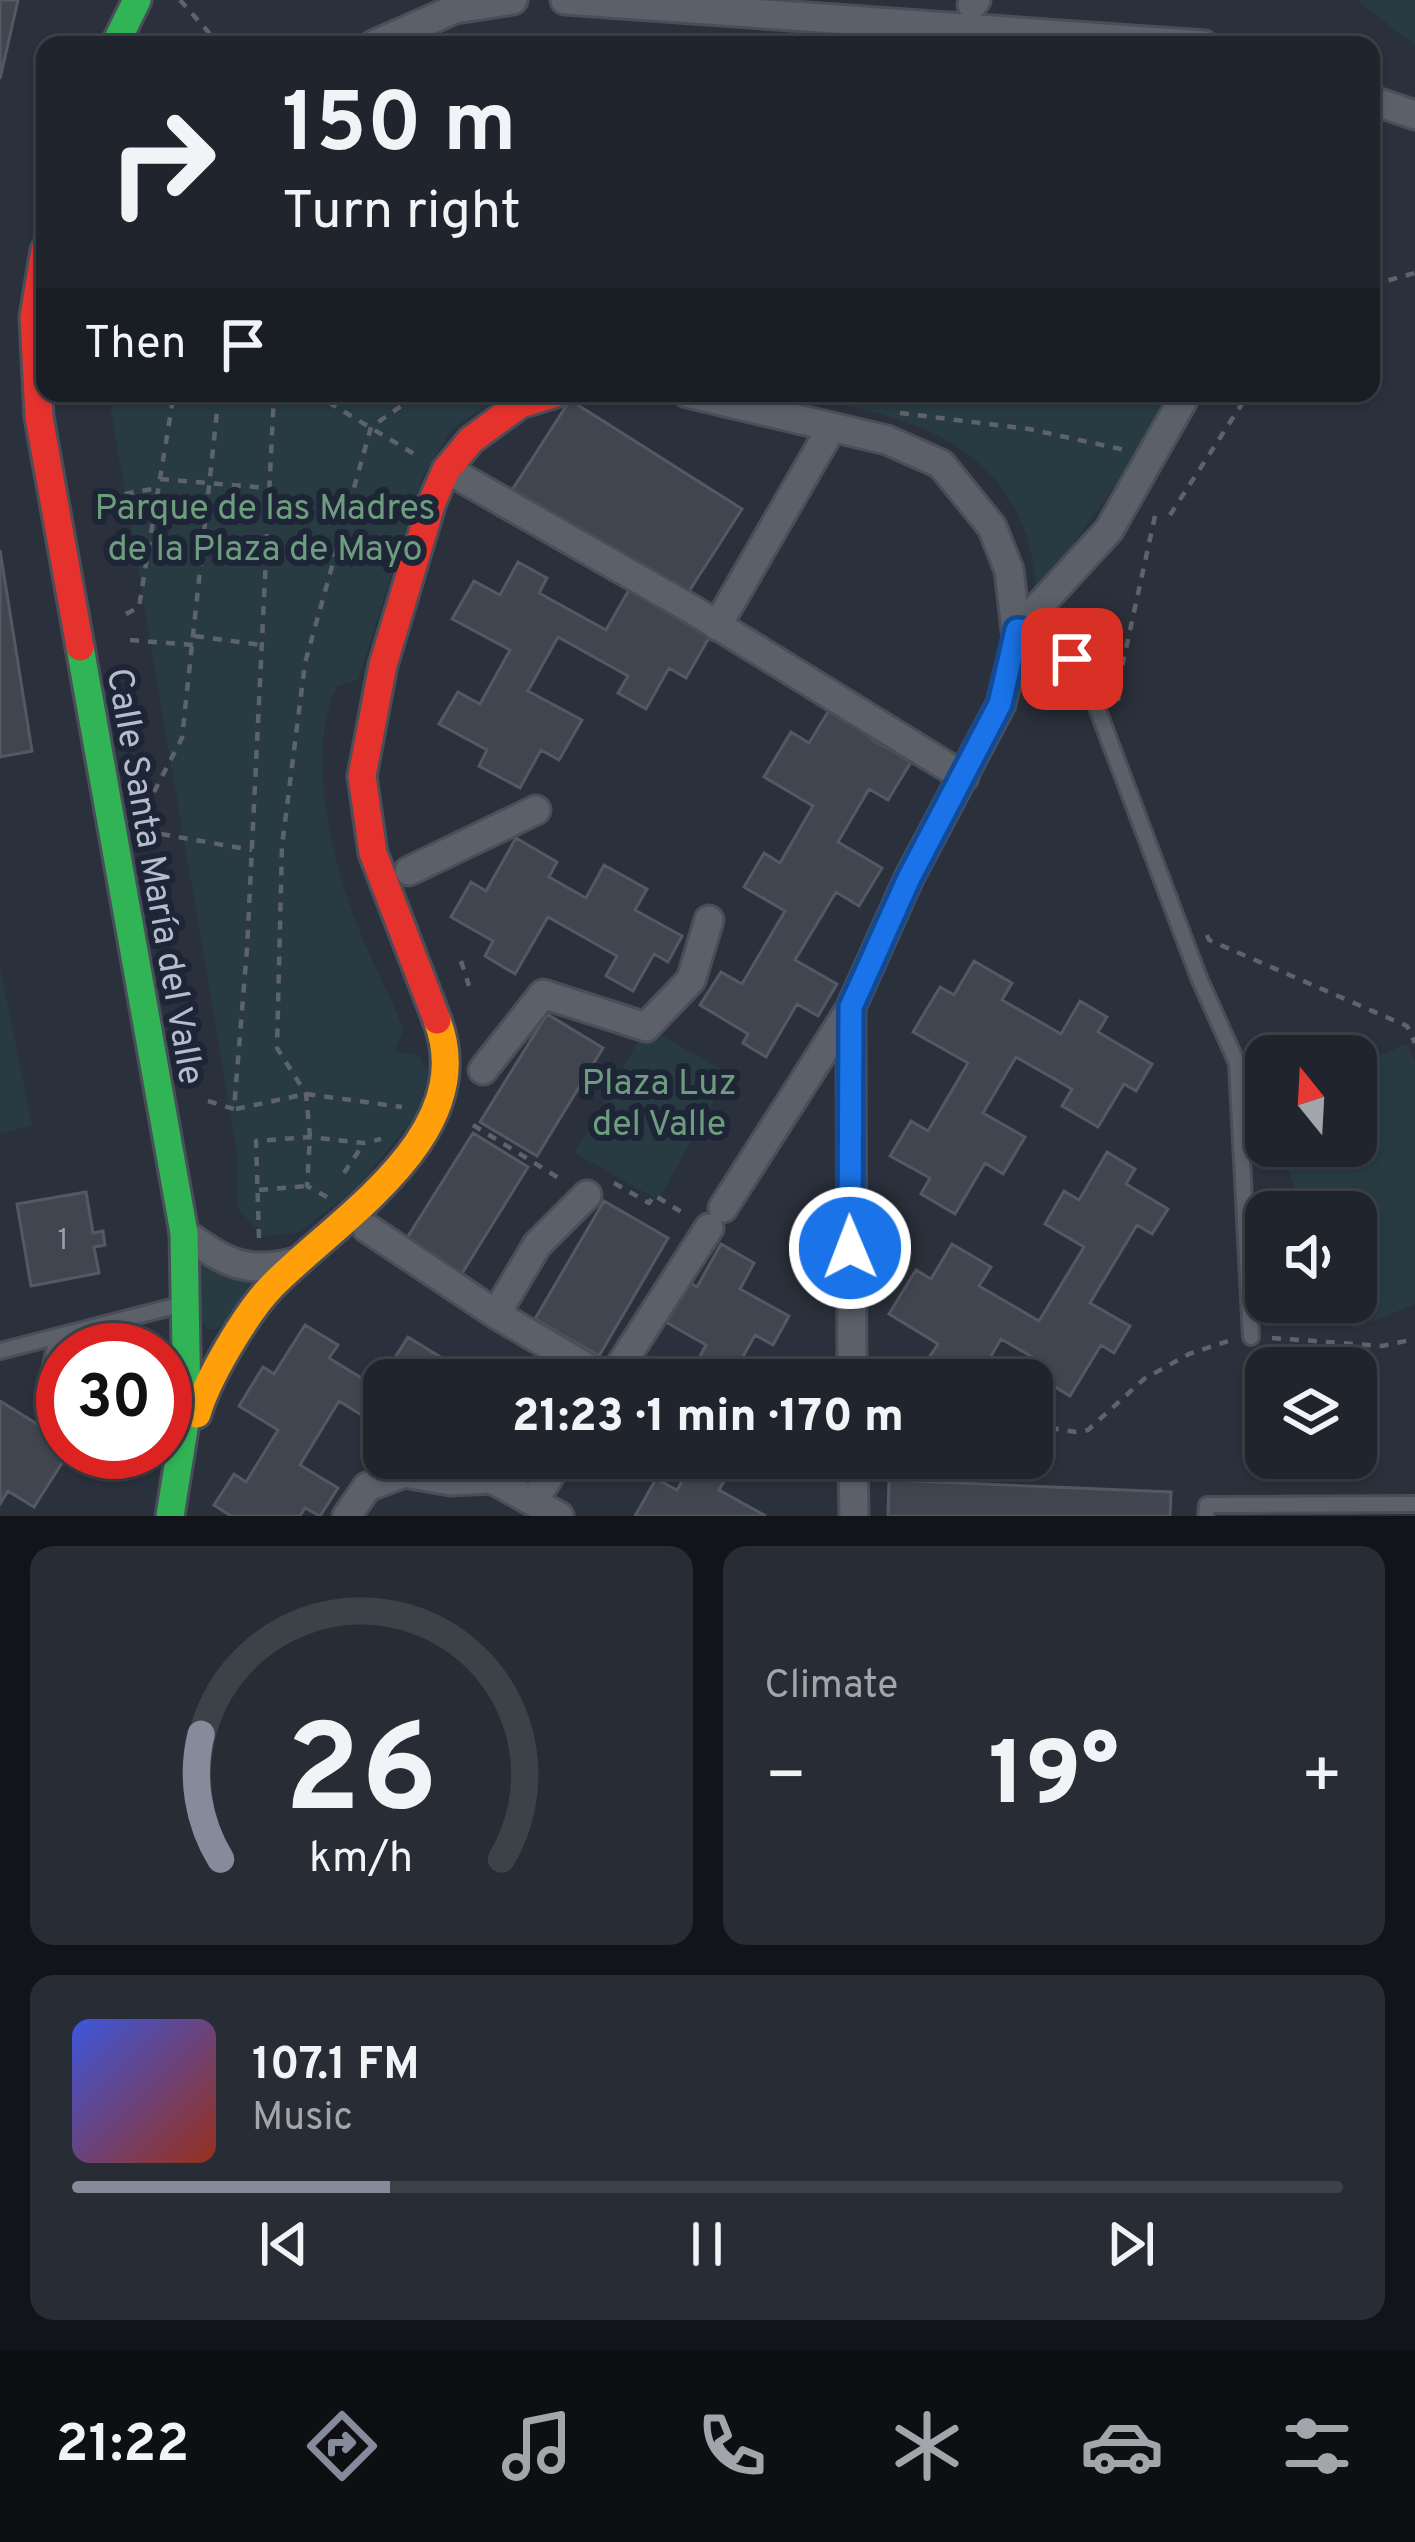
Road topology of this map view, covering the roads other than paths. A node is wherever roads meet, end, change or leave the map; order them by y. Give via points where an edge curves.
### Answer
1 (136, 0) edge
2 (513, 0) edge
3 (565, 0) edge
4 (119, 36) edge
5 (394, 36) edge
6 (1075, 36) edge
7 (1380, 103) edge
8 (1415, 115) edge
9 (36, 305) edge
10 (36, 357) edge
11 (38, 402) edge
12 (527, 402) edge
13 (725, 402) edge
14 (1182, 402) edge
15 (832, 427) junction
16 (455, 474) dead end
17 (717, 626) junction
18 (1017, 630) junction
19 (769, 659) junction
20 (754, 684) dead end
21 (964, 777) junction
22 (536, 810) dead end
23 (409, 871) dead end
24 (710, 920) dead end
25 (851, 1007) junction
26 (483, 1070) dead end
27 (575, 1188) road end
28 (367, 1228) dead end
29 (184, 1233) junction
30 (303, 1260) junction
31 (188, 1303) junction
32 (496, 1314) junction
33 (116, 1322) joint
34 (112, 1323) edge
35 (187, 1323) edge
36 (1251, 1337) road end
37 (36, 1342) edge
38 (0, 1351) edge
39 (573, 1359) edge
40 (623, 1359) edge
41 (853, 1359) edge
42 (192, 1432) edge
43 (179, 1479) edge
44 (548, 1479) edge
45 (853, 1479) edge
46 (534, 1500) junction
47 (1415, 1504) edge
48 (1308, 1510) edge
49 (1380, 1510) edge
50 (170, 1516) edge
51 (347, 1516) edge
52 (560, 1516) edge
53 (854, 1516) edge
54 (1206, 1516) edge

1 - 4 street
2 - 5 street via 455,9
3 - 6 street
7 - 8 street
9 - 10 street, Calle Santa María del Valle
11 - 29 street, Calle Santa María del Valle
12 - 30 street via 471,440 446,470 382,665 362,776 373,853 442,1032 438,1108 411,1155
13 - 15 street
14 - 18 street via 1109,530
15 - 17 street
15 - 18 street via 941,464 992,527 1009,570
16 - 17 street
17 - 19 street
18 - 21 street via 1000,704
18 - 36 lane via 1055,634 1088,684 1237,1063
19 - 20 street
19 - 21 street
21 - 25 street
22 - 23 street
24 - 26 street via 691,980 646,1027 543,994
25 - 40 street
25 - 41 street
27 - 32 street
28 - 32 street
29 - 30 street via 242,1266 268,1270
29 - 31 street, Calle Santa María del Valle
30 - 42 street via 269,1289 231,1341 205,1386
31 - 33 lane
31 - 35 street, Calle Santa María del Valle
32 - 39 street
33 - 34 lane
37 - 38 lane
43 - 50 street, Calle Santa María del Valle
44 - 46 street
45 - 53 street
46 - 51 street via 492,1479 404,1473 367,1487
46 - 52 street
47 - 49 lane
48 - 49 lane
48 - 54 lane via 1207,1505

